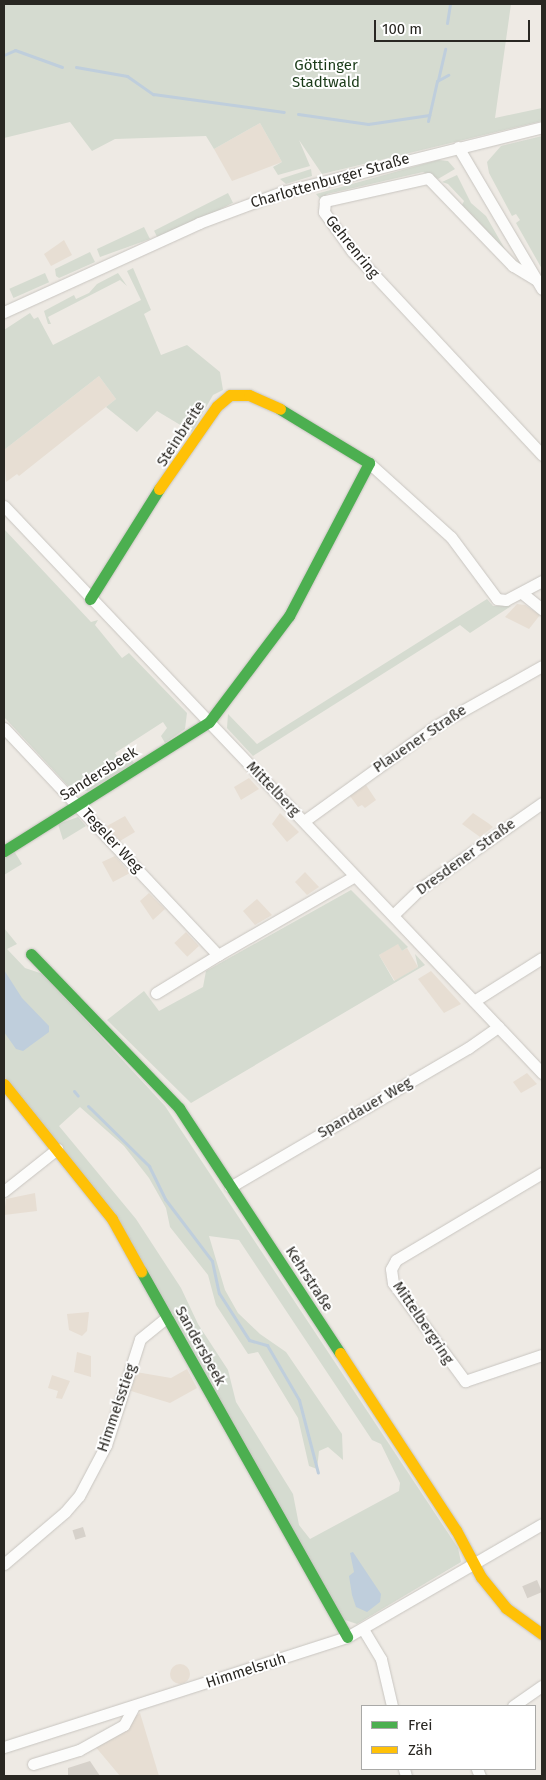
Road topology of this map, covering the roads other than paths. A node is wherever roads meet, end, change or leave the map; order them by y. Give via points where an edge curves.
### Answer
1 (542, 127) edge
2 (458, 147) junction
3 (535, 279) junction
4 (542, 289) edge
5 (16, 308) junction
6 (4, 312) edge
7 (4, 316) edge
8 (542, 455) edge
9 (369, 464) junction
10 (4, 506) edge
11 (542, 581) edge
12 (522, 593) junction
13 (90, 599) junction
14 (542, 609) edge
15 (542, 666) edge
16 (209, 722) junction
17 (4, 728) edge
18 (542, 803) edge
19 (78, 805) junction
20 (304, 821) junction
21 (4, 851) edge
22 (355, 876) junction
23 (393, 915) junction
24 (31, 954) dead end
25 (218, 956) junction
26 (542, 958) edge
27 (156, 992) dead end
28 (474, 1001) junction
29 (498, 1027) junction
30 (542, 1073) edge
31 (4, 1084) edge
32 (57, 1149) junction
33 (542, 1173) edge
34 (230, 1187) junction
35 (4, 1191) edge
36 (167, 1317) junction
37 (542, 1355) edge
38 (542, 1524) edge
39 (4, 1564) edge
40 (474, 1564) junction
41 (363, 1629) junction
42 (542, 1634) edge
43 (346, 1637) junction
44 (542, 1686) edge
45 (392, 1705) edge
46 (514, 1705) edge
47 (133, 1708) junction
48 (4, 1747) edge
49 (33, 1764) dead end

1 - 2 street, Charlottenburger Straße
2 - 3 street, Gehrenring
2 - 5 street, Charlottenburger Straße via 318,181 240,207
3 - 4 street, Gehrenring
3 - 8 street, Gehrenring via 513,266 428,178 325,201 324,212 352,252
5 - 6 street, Charlottenburger Straße
5 - 7 street, Charlottenburger Straße
9 - 12 street, Steinbreite via 451,537 497,599 506,600
9 - 13 street, Steinbreite via 302,419 249,395 230,396 217,406 114,556
9 - 16 street via 290,616
10 - 13 street, Mittelberg
11 - 12 street
12 - 14 street
13 - 16 street, Mittelberg
15 - 20 street, Plauener Straße via 437,725
16 - 19 street, Sandersbeek
16 - 20 street, Mittelberg
17 - 19 street, Tegeler Weg
18 - 23 street, Dresdener Straße via 421,888
19 - 21 street, Sandersbeek
19 - 25 street, Tegeler Weg
20 - 22 street, Mittelberg
22 - 23 street, Mittelberg
22 - 25 street
23 - 28 street, Mittelberg
24 - 34 street, Kehrstraße via 172,1099
25 - 27 street
26 - 28 street
28 - 29 street, Mittelberg
29 - 30 street, Mittelberg
29 - 34 street, Spandauer Weg via 468,1048
31 - 32 street, Sandersbeek
32 - 35 street
32 - 36 street, Sandersbeek via 109,1215
33 - 37 street, Mittelbergring via 396,1260 391,1269 394,1283 404,1299 465,1381
34 - 40 street, Kehrstraße via 456,1530
36 - 39 street, Himmelsstieg via 140,1339 106,1445 79,1496
36 - 43 street, Sandersbeek
38 - 40 street, Himmelsruh
40 - 41 street, Himmelsruh
40 - 42 street, Kehrstraße via 506,1608
41 - 43 street, Himmelsruh
41 - 45 street via 381,1658
43 - 47 street, Himmelsruh
44 - 46 street
47 - 48 street, Himmelsruh
47 - 49 street via 124,1725 79,1750

